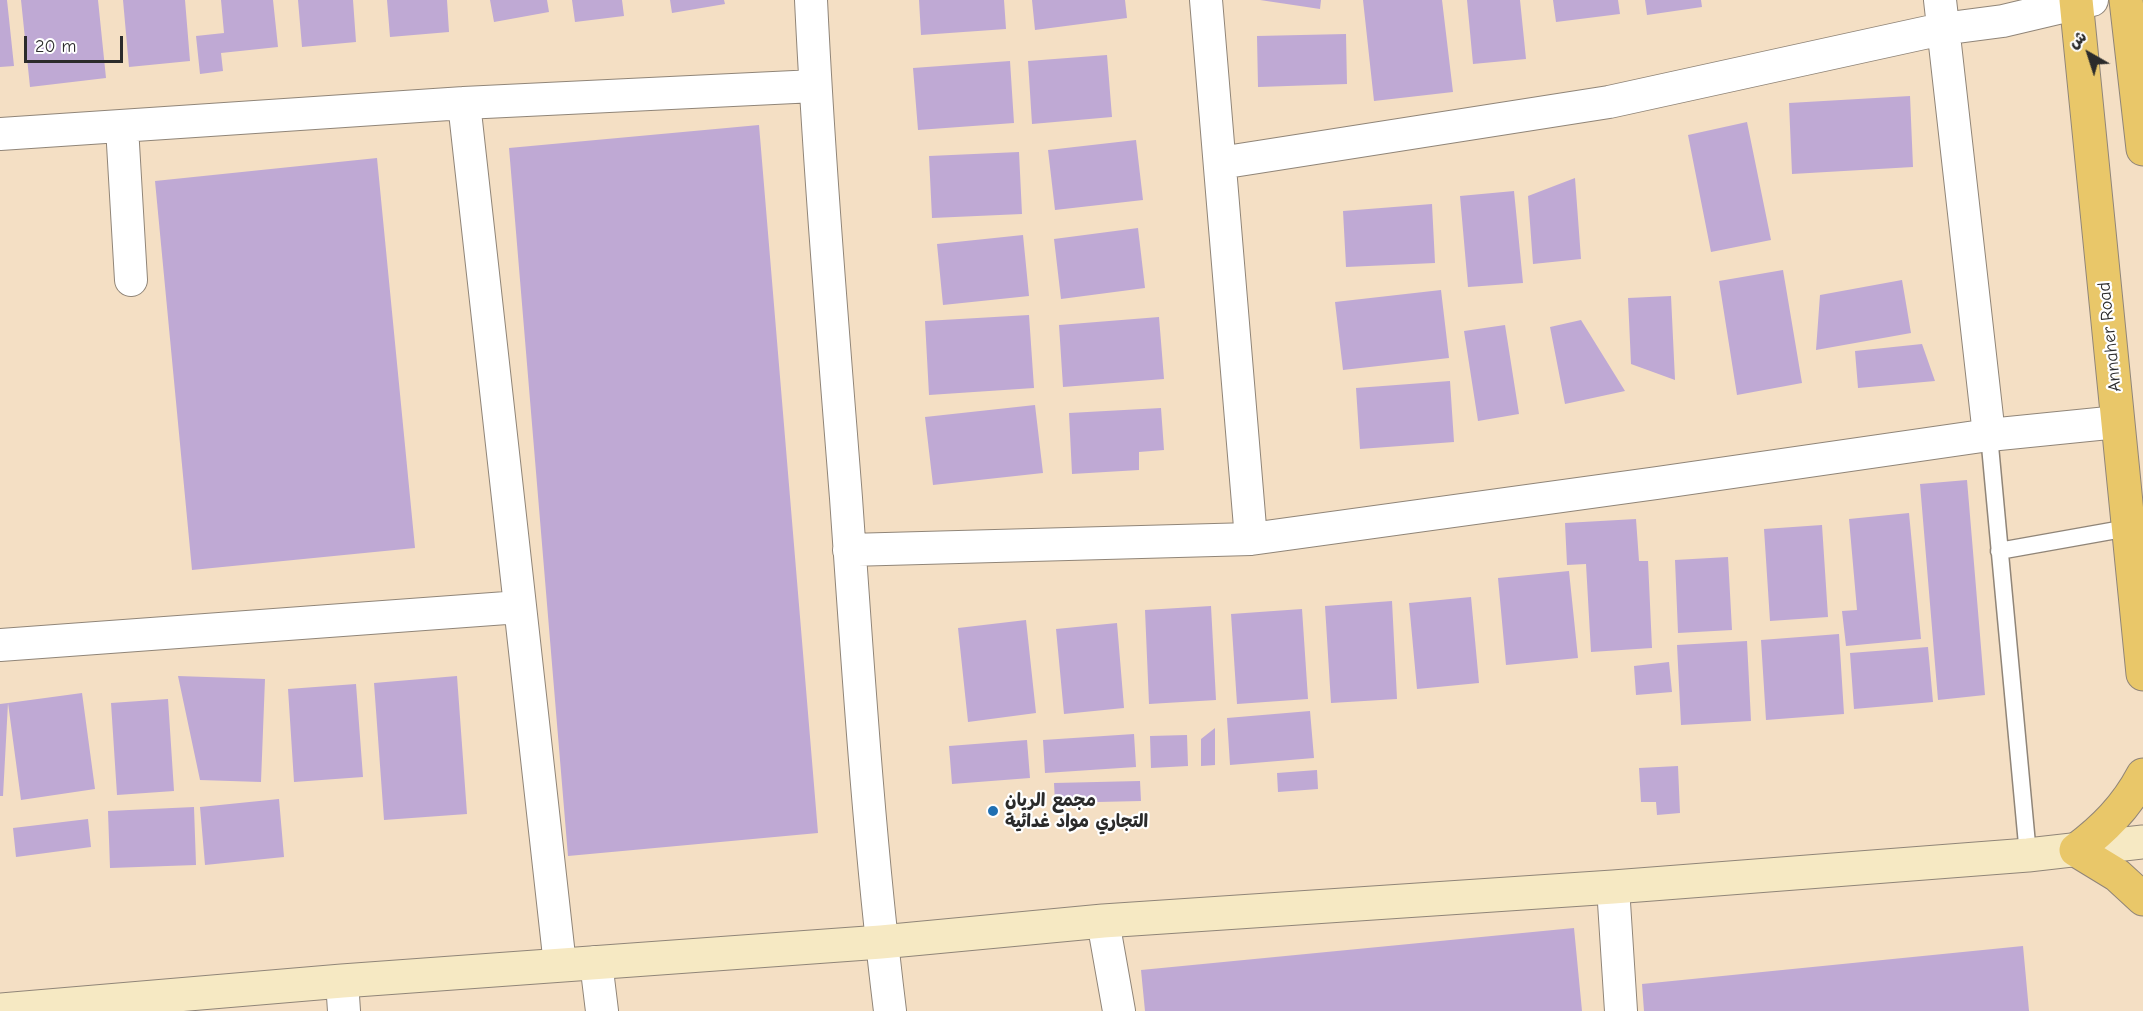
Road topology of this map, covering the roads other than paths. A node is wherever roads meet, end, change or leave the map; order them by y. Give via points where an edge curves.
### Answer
1 (811, 0) edge
2 (1206, 0) edge
3 (2126, 0) edge
4 (2082, 1) edge
5 (1941, 15) edge
6 (815, 86) junction
7 (464, 103) junction
8 (122, 127) junction
9 (0, 135) edge
10 (2143, 149) edge
11 (1220, 163) junction
12 (131, 280) dead end
13 (2118, 422) junction
14 (1989, 435) junction
15 (2128, 528) junction
16 (1251, 539) junction
17 (849, 550) junction
18 (2000, 551) junction
19 (520, 607) junction
20 (0, 645) edge
21 (2143, 674) edge
22 (2143, 776) edge
23 (2143, 842) edge
24 (2076, 850) junction
25 (2028, 855) junction
26 (1613, 887) junction
27 (2143, 899) edge
28 (1102, 921) junction
29 (881, 942) junction
30 (596, 962) junction
31 (560, 965) junction
32 (343, 996) edge
33 (0, 1010) edge
34 (602, 1011) edge
35 (890, 1011) edge
36 (1119, 1011) edge
37 (1621, 1011) edge

1 - 6 street
2 - 11 street
3 - 10 main road
4 - 5 street via 2003,21
4 - 13 main road, Annaher Road
5 - 11 street via 1609,102
5 - 14 street
6 - 7 street
6 - 17 street
7 - 8 street
7 - 19 street
8 - 9 street
8 - 12 street
11 - 16 street
13 - 14 street
13 - 15 main road, Annaher Road
14 - 16 street
14 - 18 lane
15 - 18 lane
15 - 21 main road, Annaher Road
16 - 17 street
17 - 29 street
18 - 25 lane
19 - 20 street
19 - 31 street
22 - 24 main road via 2117,815
23 - 24 main road
24 - 25 main road
24 - 27 main road via 2117,875
25 - 26 main road
26 - 28 main road
26 - 37 street
28 - 29 main road
28 - 36 street
29 - 30 main road
29 - 35 street
30 - 31 main road
30 - 34 street
31 - 32 main road
32 - 33 main road

